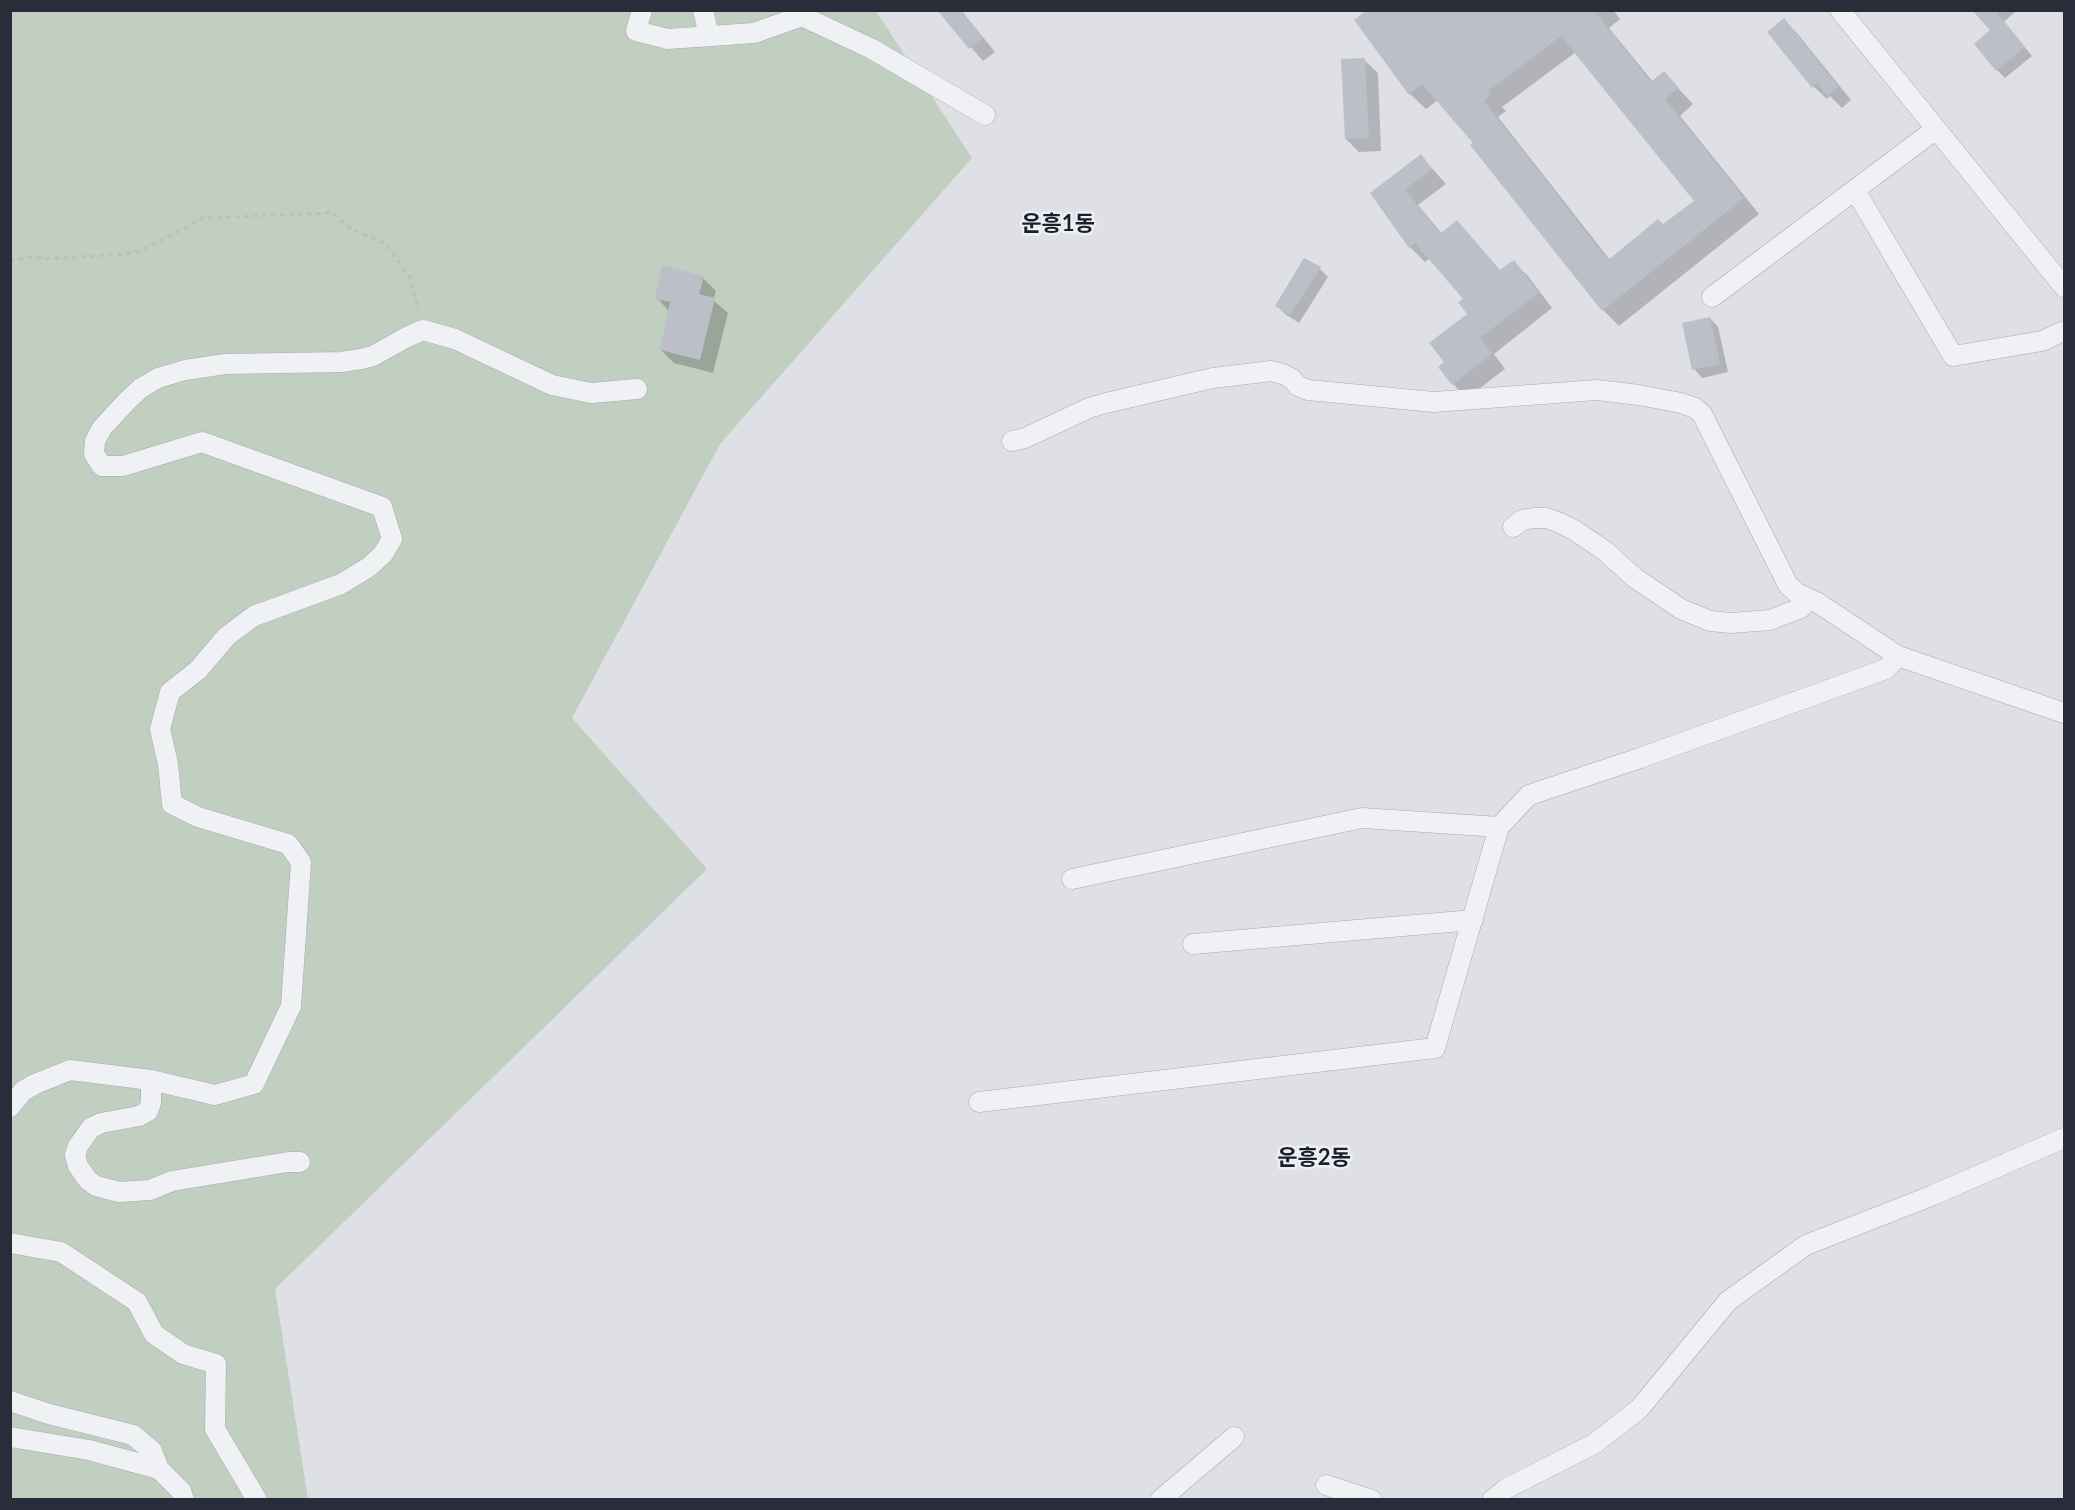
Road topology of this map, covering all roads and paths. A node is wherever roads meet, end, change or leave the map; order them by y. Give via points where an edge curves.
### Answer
1 (642, 10) edge
2 (703, 10) edge
3 (1840, 10) edge
4 (709, 36) junction
5 (985, 115) dead end
6 (1936, 129) junction
7 (1856, 190) junction
8 (10, 261) edge
9 (2064, 287) edge
10 (1712, 297) dead end
11 (423, 330) junction
12 (2064, 331) edge
13 (637, 389) dead end
14 (1012, 441) dead end
15 (1513, 527) dead end
16 (1806, 597) junction
17 (1898, 656) junction
18 (2064, 713) edge
19 (1500, 827) junction
20 (1072, 879) dead end
21 (1473, 920) junction
22 (1192, 944) dead end
23 (151, 1080) junction
24 (979, 1102) dead end
25 (10, 1107) edge
26 (2064, 1138) edge
27 (300, 1162) dead end
28 (10, 1243) edge
29 (10, 1401) edge
30 (10, 1437) edge
31 (1234, 1437) dead end
32 (159, 1469) junction
33 (1326, 1485) dead end
34 (184, 1500) edge
35 (257, 1500) edge
36 (1160, 1500) edge
37 (1372, 1500) edge
38 (1492, 1500) edge

1 - 4 street via 636,31 668,39
2 - 4 street
3 - 6 street
4 - 5 street via 754,33 802,16 873,50
6 - 7 street
6 - 9 street
7 - 10 street
7 - 12 street via 1953,356 2042,341
8 - 11 path via 132,252 203,218 332,213 350,228 387,245 411,279
11 - 13 street via 455,339 552,385 591,393
11 - 23 street via 361,359 225,364 158,378 127,401 95,441 94,454 102,466 123,466 202,442 382,507 392,539 369,567 341,584 255,616 227,636 198,670 170,692 160,729 172,804 198,817 288,844 301,862 291,1006 254,1084 215,1095
14 - 16 street via 1106,403 1213,378 1271,371 1308,390 1434,402 1588,391 1639,395 1695,408 1702,414 1788,585
15 - 16 street via 1534,518 1560,523 1605,551 1635,578 1681,609 1710,621 1770,620 1801,608
16 - 17 street
17 - 18 street
17 - 19 street via 1886,669 1529,795
19 - 20 street via 1362,818
19 - 21 street
21 - 22 street
21 - 24 street via 1435,1048
23 - 25 street via 70,1070 23,1091
23 - 27 street via 148,1111 91,1128 78,1146 78,1166 96,1186 137,1192 172,1181
26 - 38 street via 1806,1245 1728,1301 1639,1409 1594,1444 1507,1488
28 - 35 street via 61,1252 137,1302 154,1334 183,1354 216,1364 215,1429
29 - 32 street via 133,1434 152,1451
30 - 32 street via 89,1450
31 - 36 street
32 - 34 street via 181,1491
33 - 37 street

